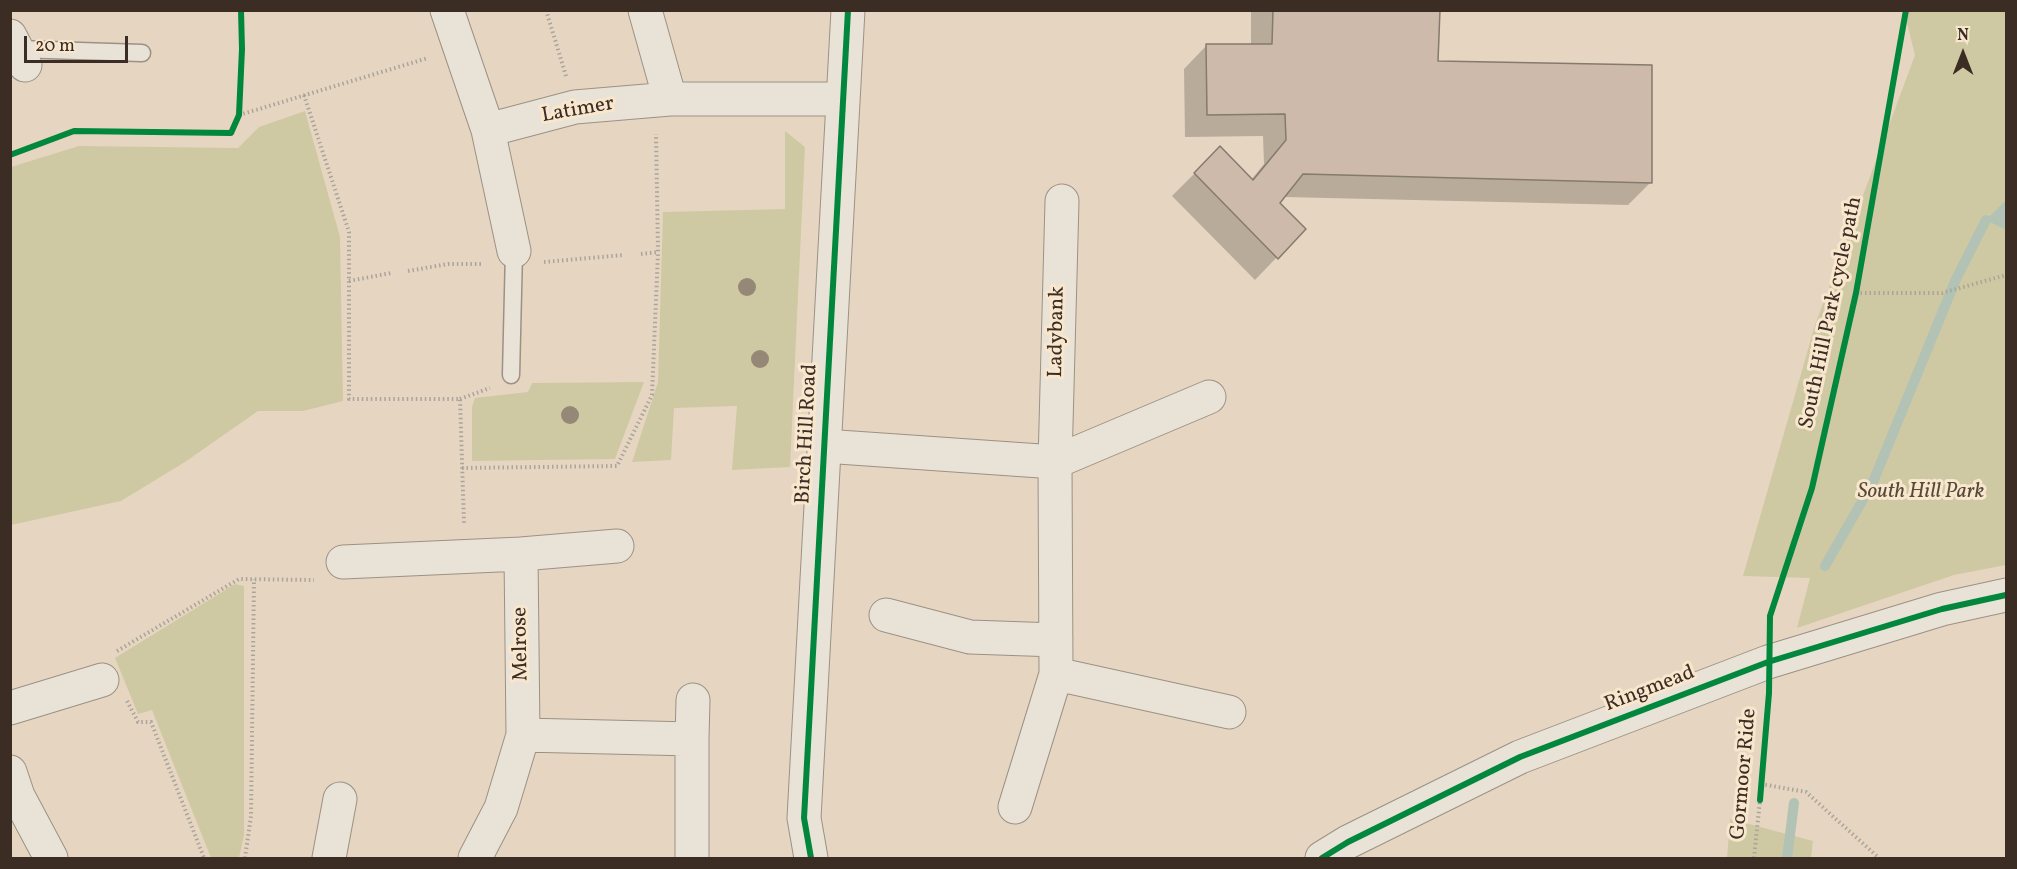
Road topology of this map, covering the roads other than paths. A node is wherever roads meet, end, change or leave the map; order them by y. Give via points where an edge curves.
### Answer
1 (447, 10) edge
2 (645, 10) edge
3 (848, 10) edge
4 (17, 50) edge
5 (142, 53) dead end
6 (842, 99) junction
7 (662, 100) junction
8 (488, 130) junction
9 (1062, 201) dead end
10 (514, 251) joint
11 (510, 375) road end
12 (1209, 397) dead end
13 (824, 446) junction
14 (1055, 462) junction
15 (617, 546) dead end
16 (521, 554) junction
17 (343, 562) road end
18 (2007, 595) edge
19 (886, 615) dead end
20 (1056, 640) junction
21 (1056, 674) junction
22 (113, 675) road end
23 (693, 700) dead end
24 (10, 708) edge
25 (1229, 712) dead end
26 (523, 735) junction
27 (692, 739) junction
28 (10, 772) edge
29 (340, 799) dead end
30 (1015, 807) dead end
31 (1342, 853) edge
32 (51, 858) edge
33 (329, 858) edge
34 (475, 858) edge
35 (692, 858) edge
36 (811, 858) edge

1 - 8 street
2 - 7 street
3 - 6 street, Birch Hill Road
4 - 5 lane
6 - 7 street, Latimer
6 - 13 street, Birch Hill Road
7 - 8 street, Latimer via 575,107
8 - 10 street
9 - 14 street, Ladybank
10 - 11 lane
12 - 14 street
13 - 14 street
13 - 36 street, Birch Hill Road via 804,818
14 - 20 street, Ladybank
15 - 16 street
16 - 17 street
16 - 26 street, Melrose
18 - 31 street, Ringmead via 1942,609 1768,662 1520,758
19 - 20 street via 970,637
20 - 21 street, Ladybank
21 - 25 street
21 - 30 street, Ladybank
22 - 24 street
23 - 27 street
26 - 27 street
26 - 34 street, Melrose via 501,808
27 - 35 street
28 - 32 street via 18,796
29 - 33 street

